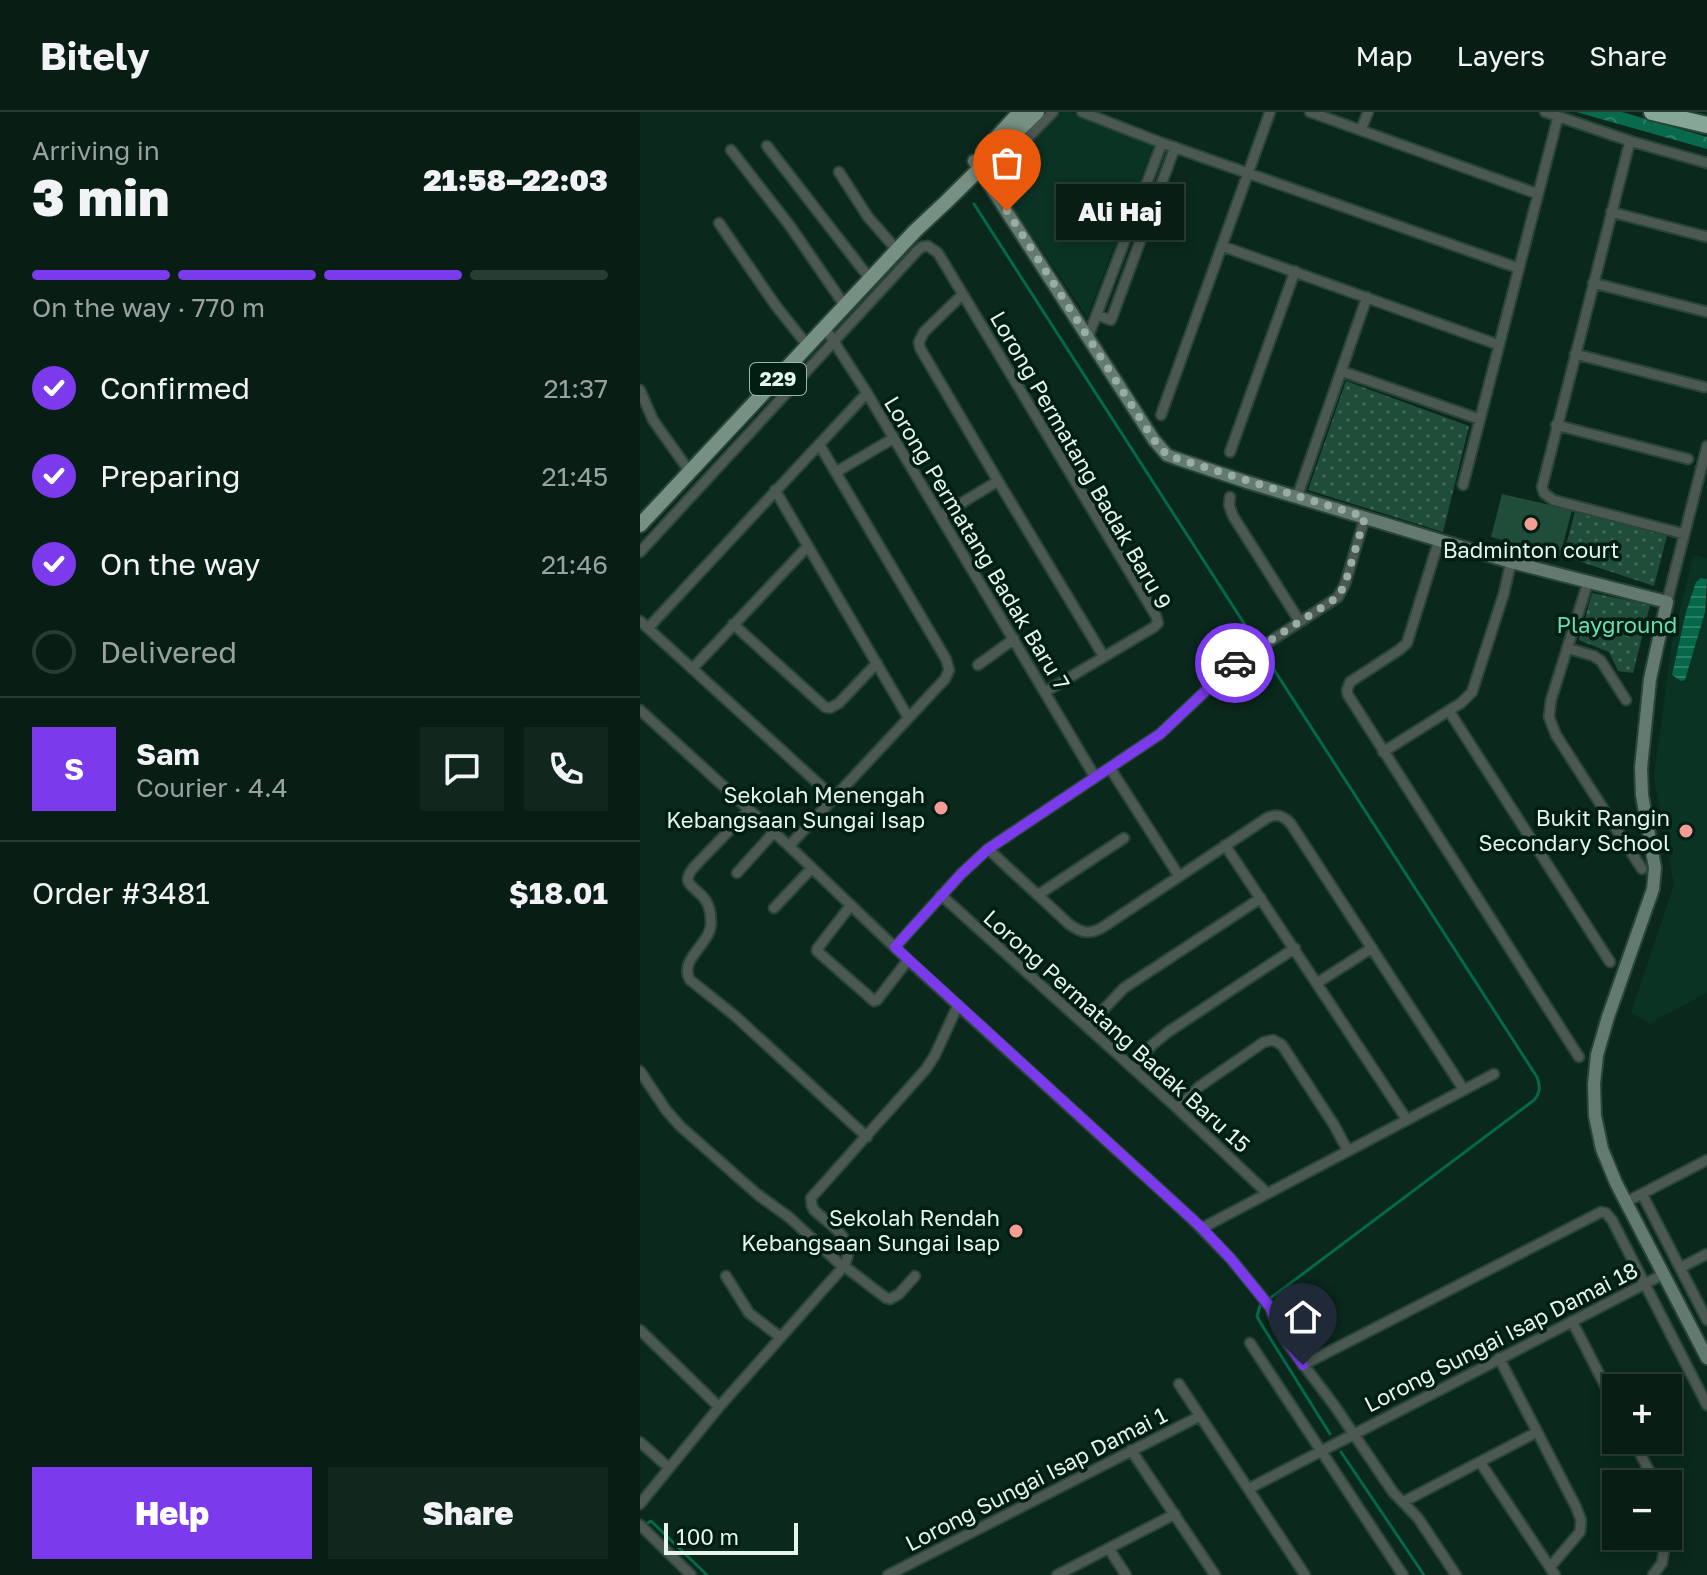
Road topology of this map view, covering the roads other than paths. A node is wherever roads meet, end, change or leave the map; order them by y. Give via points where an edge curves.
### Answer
1 (1020, 112) edge
2 (1037, 112) edge
3 (1053, 112) edge
4 (1082, 112) edge
5 (1270, 112) edge
6 (1310, 112) edge
7 (1368, 112) edge
8 (1545, 112) edge
9 (1652, 112) edge
10 (1558, 117) junction
11 (1707, 125) edge
12 (1361, 130) junction
13 (1630, 141) junction
14 (1162, 143) junction
15 (767, 146) dead end
16 (1175, 147) junction
17 (731, 150) dead end
18 (1707, 163) edge
19 (980, 170) junction
20 (839, 172) dead end
21 (1248, 172) junction
22 (1538, 194) junction
23 (1611, 212) junction
24 (719, 223) dead end
25 (1707, 237) edge
26 (1222, 246) junction
27 (897, 250) junction
28 (1518, 268) junction
29 (1295, 271) junction
30 (870, 279) junction
31 (1593, 283) junction
32 (962, 295) junction
33 (1367, 297) junction
34 (845, 306) junction
35 (1707, 312) edge
36 (1097, 315) junction
37 (829, 334) junction
38 (1088, 337) junction
39 (1499, 345) junction
40 (808, 346) junction
41 (1575, 354) junction
42 (1341, 371) junction
43 (1704, 387) dead end
44 (640, 390) edge
45 (867, 393) junction
46 (1161, 415) dead end
47 (1479, 419) junction
48 (1556, 425) junction
49 (894, 438) junction
50 (819, 444) junction
51 (1707, 446) edge
52 (1230, 452) dead end
53 (1688, 459) dead end
54 (690, 472) junction
55 (836, 472) junction
56 (998, 481) junction
57 (1463, 485) dead end
58 (775, 490) junction
59 (1230, 497) dead end
60 (1297, 497) junction
61 (940, 516) junction
62 (1365, 517) junction
63 (640, 525) edge
64 (1684, 534) junction
65 (1439, 540) junction
66 (808, 546) junction
67 (640, 552) edge
68 (1511, 562) junction
69 (1588, 582) junction
70 (1667, 602) junction
71 (1300, 622) junction
72 (644, 624) edge
73 (733, 624) junction
74 (1014, 639) junction
75 (1567, 648) junction
76 (1104, 657) junction
77 (877, 663) junction
78 (978, 665) dead end
79 (692, 669) junction
80 (1045, 692) junction
81 (1626, 700) dead end
82 (640, 710) edge
83 (1449, 711) junction
84 (908, 717) junction
85 (1383, 752) junction
86 (1110, 768) junction
87 (1095, 777) junction
88 (833, 797) junction
89 (749, 810) junction
90 (774, 832) junction
91 (1124, 838) dead end
92 (1225, 845) junction
93 (789, 846) junction
94 (988, 849) junction
95 (812, 868) junction
96 (1642, 869) dead end
97 (737, 873) dead end
98 (1179, 876) junction
99 (941, 895) junction
100 (1038, 895) junction
101 (1261, 898) junction
102 (851, 905) junction
103 (774, 908) dead end
104 (895, 947) junction
105 (1295, 948) junction
106 (1372, 948) junction
107 (908, 960) junction
108 (1610, 962) dead end
109 (1317, 983) junction
110 (958, 1005) junction
111 (1087, 1027) junction
112 (1579, 1057) dead end
113 (1133, 1068) junction
114 (640, 1071) edge
115 (1494, 1074) dead end
116 (1464, 1090) junction
117 (1177, 1108) junction
118 (1407, 1120) junction
119 (867, 1137) junction
120 (1348, 1151) junction
121 (1707, 1160) edge
122 (1267, 1193) junction
123 (1642, 1194) junction
124 (1626, 1202) junction
125 (1202, 1228) junction
126 (1707, 1254) edge
127 (843, 1266) junction
128 (1680, 1268) junction
129 (1664, 1274) junction
130 (726, 1276) dead end
131 (915, 1276) dead end
132 (1644, 1284) junction
133 (1707, 1320) edge
134 (1572, 1321) junction
135 (640, 1330) edge
136 (780, 1337) junction
137 (1250, 1343) dead end
138 (1499, 1358) junction
139 (1707, 1358) edge
140 (1303, 1365) junction
141 (1602, 1380) edge
142 (1179, 1384) dead end
143 (1707, 1405) edge
144 (719, 1407) junction
145 (1200, 1416) junction
146 (1537, 1432) junction
147 (1354, 1433) junction
148 (640, 1442) edge
149 (1131, 1450) junction
150 (1321, 1451) junction
151 (1480, 1462) junction
152 (669, 1468) junction
153 (1248, 1489) junction
154 (1403, 1502) junction
155 (640, 1504) edge
156 (1175, 1514) junction
157 (640, 1525) edge
158 (1109, 1549) junction
159 (1664, 1550) edge
160 (1552, 1571) edge
161 (691, 1575) edge
162 (889, 1575) edge
163 (1057, 1575) edge
164 (1126, 1575) edge
165 (1215, 1575) edge
166 (1305, 1575) edge
167 (1403, 1575) edge
168 (1456, 1575) edge
169 (1653, 1575) edge

1 - 19 main road, 229
2 - 19 main road, 229
3 - 19 street
4 - 14 street
5 - 21 street
6 - 12 street
7 - 12 street
8 - 10 street
9 - 11 highway
10 - 13 street
10 - 22 street
12 - 22 street
13 - 18 street
13 - 23 street
14 - 16 street
14 - 36 street
15 - 30 street
16 - 21 street
16 - 36 street via 1111,320
17 - 34 street
19 - 27 main road, 229
19 - 38 street
20 - 27 street
21 - 26 street
21 - 28 street
22 - 28 street
23 - 25 street
23 - 31 street
24 - 40 street
26 - 29 street
26 - 46 street
27 - 30 main road, 229
28 - 39 street
29 - 33 street
29 - 52 street
30 - 34 main road, 229
31 - 35 street
31 - 41 street
32 - 37 street, Lorong Permatang Badak Baru 9 via 938,253 922,247
32 - 56 street via 919,342
32 - 76 street, Lorong Permatang Badak Baru 9 via 1156,616 1154,627
33 - 39 street
33 - 42 street
34 - 37 main road, 229
36 - 38 street
37 - 40 main road, 229
37 - 45 street, Lorong Permatang Badak Baru 7
37 - 67 street
38 - 60 street via 1167,455
39 - 47 street
40 - 54 main road, 229
41 - 43 street
41 - 48 street
42 - 47 street
42 - 60 street
44 - 54 street
45 - 49 street, Lorong Permatang Badak Baru 7
45 - 50 street
47 - 57 street
48 - 53 street
48 - 64 street via 1543,480 1548,497
49 - 55 street
49 - 61 street, Lorong Permatang Badak Baru 7
50 - 55 street
50 - 58 street
51 - 64 street
54 - 63 main road, 229
55 - 84 street via 948,665 945,679
56 - 61 street
56 - 76 street
58 - 66 street
58 - 72 street
59 - 71 street via 1233,516
60 - 62 street
61 - 74 street, Lorong Permatang Badak Baru 7
62 - 65 street
62 - 71 street via 1342,591
64 - 70 street
65 - 68 street
65 - 85 street via 1407,643 1350,682 1347,690
66 - 73 street
66 - 77 street
68 - 69 street
68 - 83 street via 1475,685 1468,698
69 - 70 street
69 - 75 street
70 - 124 street via 1650,679 1641,768 1655,879 1595,1070 1594,1107 1602,1149
71 - 86 street via 1231,667 1160,734
72 - 79 street
73 - 77 street via 825,707 839,703
73 - 79 street
74 - 78 street
74 - 80 street, Lorong Permatang Badak Baru 7
75 - 81 street via 1601,661
75 - 96 street via 1551,700 1551,726
76 - 80 street, Lorong Permatang Badak Baru 9
77 - 84 street
79 - 88 street
80 - 87 street, Lorong Permatang Badak Baru 7
82 - 89 street
83 - 85 street
83 - 108 street
84 - 88 street
85 - 112 street
86 - 87 street
86 - 98 street
87 - 94 street
88 - 93 street
89 - 90 street
89 - 119 street via 688,876 707,904 711,926 687,964 687,974
90 - 93 street
90 - 97 street
91 - 100 street
92 - 98 street
92 - 101 street
92 - 106 street via 1272,815 1282,816
93 - 95 street
94 - 99 street
94 - 100 street
95 - 102 street
95 - 103 street
98 - 100 street via 1086,933
99 - 104 street
99 - 111 street, Lorong Permatang Badak Baru 15
101 - 105 street
101 - 111 street via 1124,988
102 - 104 street
102 - 107 street via 817,951 874,1001
104 - 107 street
105 - 109 street
105 - 113 street via 1168,1032
106 - 109 street
106 - 116 street
107 - 110 street
109 - 118 street
110 - 119 street via 926,1069
110 - 125 street
111 - 113 street, Lorong Permatang Badak Baru 15
113 - 117 street, Lorong Permatang Badak Baru 15
114 - 127 street via 680,1126
115 - 116 street
116 - 118 street
117 - 120 street via 1200,1086 1273,1040 1282,1045
117 - 122 street, Lorong Permatang Badak Baru 15
118 - 120 street
119 - 127 street via 811,1198 814,1210 847,1242
120 - 122 street
121 - 123 street
122 - 125 street
123 - 124 street
123 - 128 street
124 - 129 street
125 - 140 street via 1270,1307
126 - 128 street
127 - 131 street via 890,1299
127 - 136 street
128 - 133 street
129 - 132 street, Lorong Sungai Isap Damai 18
129 - 139 street
130 - 136 street via 749,1313
132 - 134 street, Lorong Sungai Isap Damai 18
132 - 140 street via 1609,1216 1601,1212
132 - 143 street
134 - 138 street, Lorong Sungai Isap Damai 18
134 - 141 street
135 - 144 street
136 - 144 street
137 - 150 street
138 - 146 street
138 - 147 street, Lorong Sungai Isap Damai 18
140 - 147 street
142 - 145 street
144 - 152 street
145 - 149 street, Lorong Sungai Isap Damai 1
145 - 153 street
146 - 151 street
146 - 160 street via 1581,1526
147 - 150 street, Lorong Sungai Isap Damai 18
147 - 154 street
148 - 152 street
149 - 156 street
149 - 162 street, Lorong Sungai Isap Damai 1
150 - 153 street, Lorong Sungai Isap Damai 18
150 - 167 street
151 - 154 street
151 - 160 street
152 - 155 street
153 - 166 street
154 - 168 street
156 - 158 street
156 - 165 street
157 - 161 street
158 - 163 street
158 - 164 street
159 - 169 street

